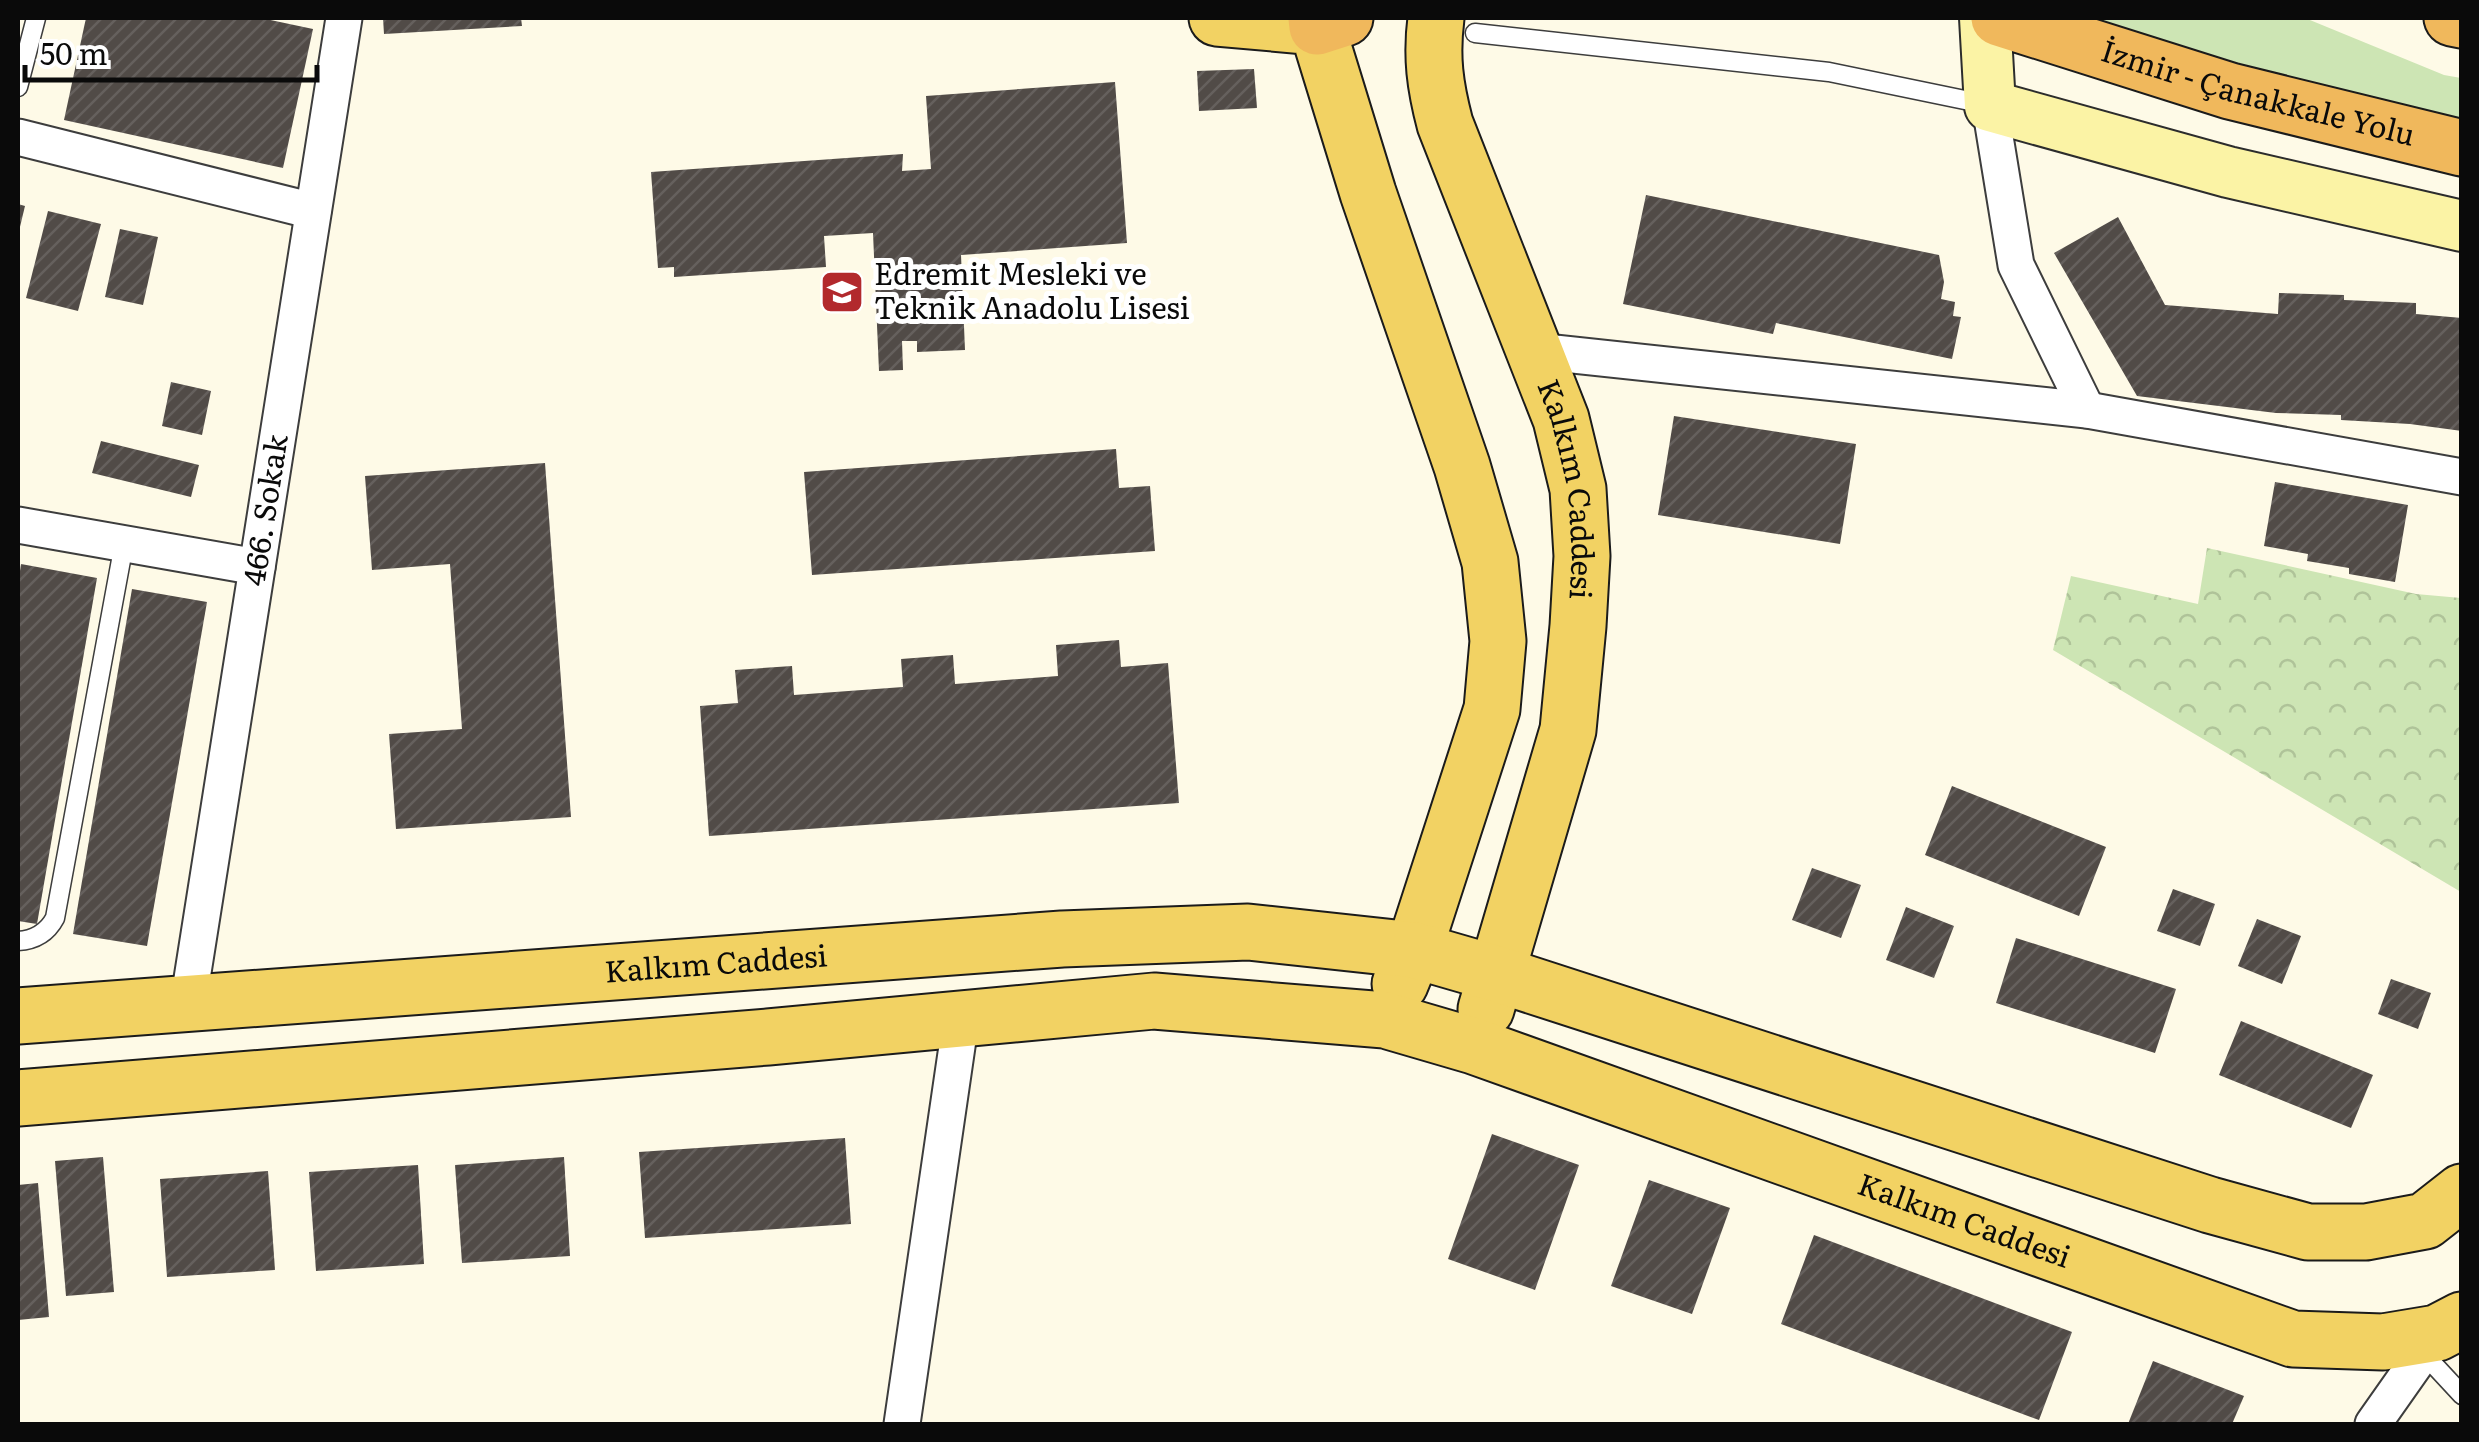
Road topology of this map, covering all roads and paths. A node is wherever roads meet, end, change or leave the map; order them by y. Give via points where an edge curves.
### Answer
1 (36, 18) edge
2 (344, 18) edge
3 (1217, 18) edge
4 (1985, 18) edge
5 (1999, 18) edge
6 (2452, 18) edge
7 (2462, 20) edge
8 (1326, 21) edge
9 (1455, 25) edge
10 (18, 86) edge
11 (1990, 106) junction
12 (18, 137) edge
13 (2462, 148) edge
14 (313, 211) junction
15 (2462, 226) edge
16 (1536, 351) junction
17 (2087, 410) junction
18 (2462, 477) edge
19 (18, 525) edge
20 (124, 544) junction
21 (257, 566) junction
22 (18, 940) edge
23 (1414, 950) junction
24 (1497, 974) junction
25 (188, 1004) junction
26 (18, 1016) edge
27 (962, 1019) junction
28 (1385, 1020) junction
29 (1474, 1046) junction
30 (18, 1098) edge
31 (2462, 1192) edge
32 (2440, 1336) edge
33 (2462, 1395) edge
34 (902, 1424) edge
35 (2373, 1424) edge

1 - 10 lane
2 - 14 street, 466. Sokak
3 - 8 main road
4 - 11 main road
5 - 13 highway, İzmir - Çanakkale Yolu via 2230,91
6 - 7 highway
8 - 23 main road via 1368,194 1490,562 1498,641 1492,709
9 - 11 lane via 1828,72
9 - 16 main road, Kalkım Caddesi via 1432,44 1434,82
11 - 15 main road via 2228,172
11 - 17 street via 2016,265
12 - 14 street
14 - 21 street, 466. Sokak
16 - 17 street
16 - 24 main road, Kalkım Caddesi via 1578,489 1578,626 1568,730
17 - 18 street
19 - 20 street
20 - 21 street
20 - 22 lane via 55,918 43,933
21 - 25 street, 466. Sokak
23 - 24 main road, Kalkım Caddesi
23 - 25 main road, Kalkım Caddesi via 1248,932 1062,939
23 - 28 main road
24 - 29 main road, Kalkım Caddesi
24 - 31 main road, Kalkım Caddesi via 2308,1232 2366,1232 2425,1221
25 - 26 main road, Kalkım Caddesi
27 - 28 main road, Kalkım Caddesi via 1154,1000
27 - 30 main road, Kalkım Caddesi
27 - 34 street
28 - 29 main road, Kalkım Caddesi
29 - 32 main road, Kalkım Caddesi via 2292,1339
32 - 33 lane
32 - 35 street

